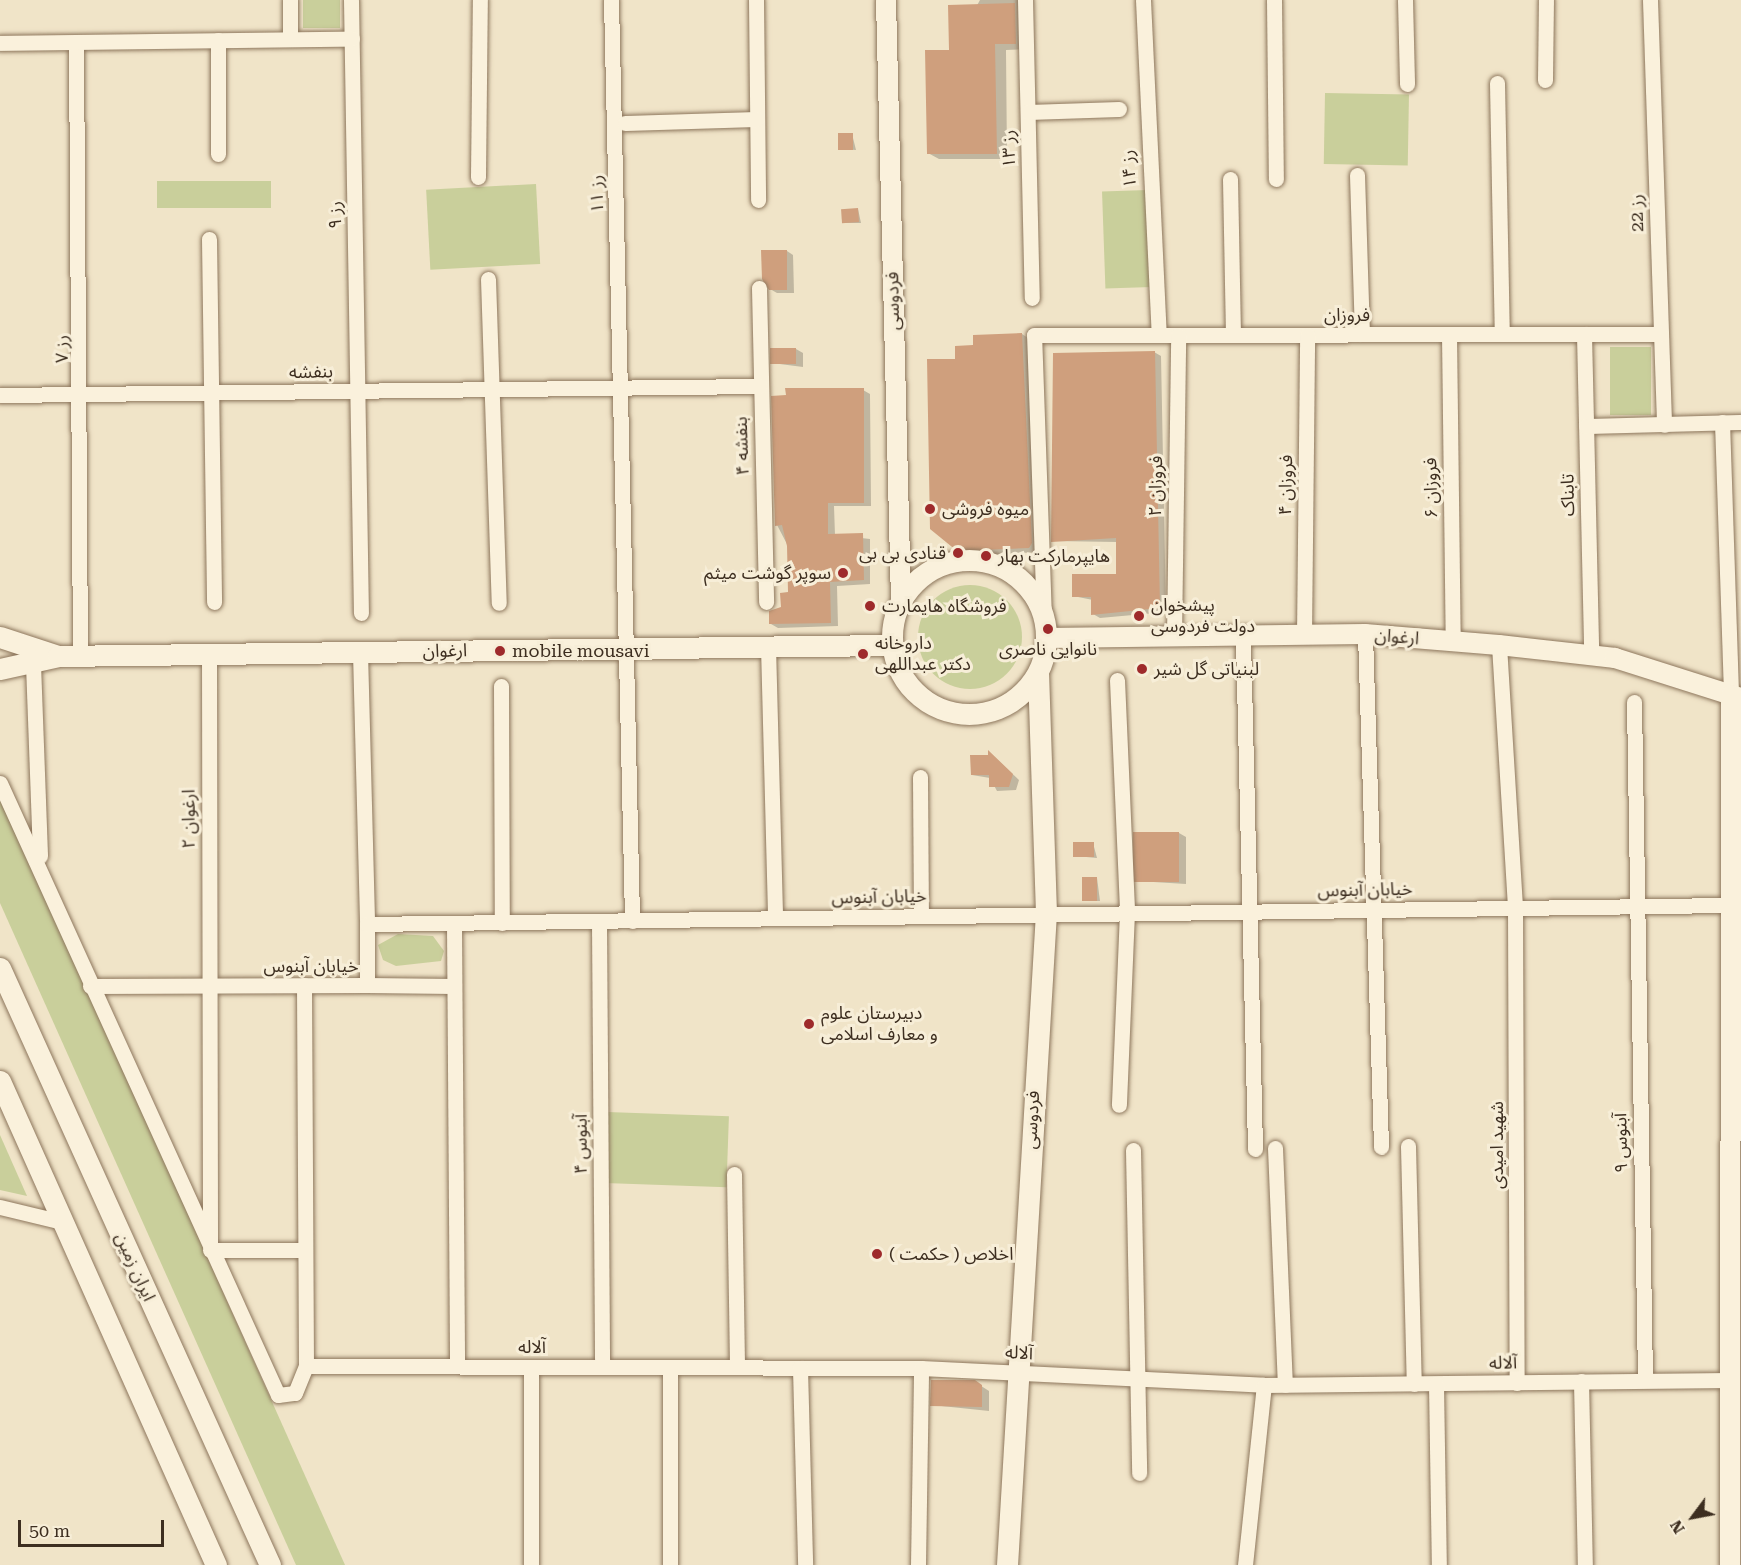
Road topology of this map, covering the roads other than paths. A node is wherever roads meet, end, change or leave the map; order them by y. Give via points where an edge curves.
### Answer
1 (290, 0) edge
2 (351, 0) edge
3 (480, 0) edge
4 (611, 0) edge
5 (756, 0) edge
6 (886, 0) edge
7 (1025, 0) edge
8 (1143, 0) edge
9 (1274, 0) edge
10 (1405, 0) edge
11 (1546, 0) edge
12 (1650, 0) edge
13 (290, 39) junction
14 (352, 39) junction
15 (218, 40) junction
16 (76, 42) junction
17 (0, 43) edge
18 (1545, 80) dead end
19 (1497, 83) dead end
20 (1407, 84) dead end
21 (1119, 109) dead end
22 (1028, 112) junction
23 (757, 119) junction
24 (625, 123) dead end
25 (218, 154) dead end
26 (1357, 176) dead end
27 (478, 177) dead end
28 (1230, 179) dead end
29 (1276, 179) dead end
30 (758, 200) dead end
31 (209, 239) dead end
32 (488, 279) dead end
33 (759, 288) dead end
34 (1032, 297) dead end
35 (1362, 334) junction
36 (1449, 334) junction
37 (1502, 334) junction
38 (1584, 334) junction
39 (1660, 334) junction
40 (1159, 335) junction
41 (1178, 335) junction
42 (1233, 335) junction
43 (1307, 335) junction
44 (759, 386) junction
45 (622, 388) junction
46 (488, 389) junction
47 (355, 391) junction
48 (213, 393) junction
49 (82, 394) junction
50 (0, 396) edge
51 (1722, 422) junction
52 (1741, 422) edge
53 (1664, 424) junction
54 (1586, 426) junction
55 (901, 601) junction
56 (214, 602) dead end
57 (766, 602) dead end
58 (499, 603) dead end
59 (361, 613) dead end
60 (1046, 628) junction
61 (1365, 634) junction
62 (1304, 636) junction
63 (0, 637) edge
64 (1174, 637) junction
65 (1243, 639) junction
66 (1453, 641) junction
67 (892, 645) junction
68 (1499, 645) junction
69 (768, 646) junction
70 (629, 648) junction
71 (360, 652) junction
72 (209, 654) junction
73 (1591, 654) junction
74 (58, 656) junction
75 (80, 656) junction
76 (33, 664) junction
77 (0, 669) edge
78 (1038, 674) junction
79 (1117, 680) dead end
80 (501, 686) dead end
81 (1736, 696) edge
82 (1634, 702) dead end
83 (920, 777) dead end
84 (0, 783) edge
85 (40, 862) junction
86 (1731, 905) junction
87 (1637, 906) junction
88 (1515, 907) junction
89 (1374, 909) junction
90 (1250, 910) junction
91 (1127, 912) junction
92 (1046, 913) junction
93 (921, 915) junction
94 (775, 918) junction
95 (632, 921) junction
96 (599, 922) junction
97 (502, 923) junction
98 (367, 924) junction
99 (454, 924) junction
100 (0, 968) edge
101 (207, 984) junction
102 (304, 985) junction
103 (90, 986) junction
104 (367, 986) junction
105 (454, 986) junction
106 (0, 1082) edge
107 (1119, 1105) dead end
108 (1408, 1146) dead end
109 (1382, 1147) dead end
110 (1275, 1148) dead end
111 (1255, 1149) dead end
112 (1736, 1149) edge
113 (1133, 1150) dead end
114 (734, 1174) dead end
115 (0, 1207) edge
116 (62, 1222) junction
117 (210, 1250) junction
118 (305, 1250) junction
119 (306, 1365) junction
120 (457, 1366) junction
121 (531, 1367) junction
122 (602, 1367) junction
123 (670, 1367) junction
124 (737, 1368) junction
125 (800, 1368) junction
126 (921, 1368) junction
127 (1019, 1373) junction
128 (1140, 1379) junction
129 (1645, 1380) junction
130 (1730, 1380) junction
131 (1581, 1381) junction
132 (1414, 1383) junction
133 (1518, 1383) junction
134 (1436, 1384) junction
135 (1264, 1385) junction
136 (1284, 1385) junction
137 (1139, 1473) dead end
138 (216, 1565) edge
139 (270, 1565) edge
140 (531, 1565) edge
141 (670, 1565) edge
142 (805, 1565) edge
143 (918, 1565) edge
144 (1007, 1565) edge
145 (1245, 1565) edge
146 (1439, 1565) edge
147 (1585, 1565) edge
148 (1730, 1565) edge

1 - 13 street
2 - 14 street, رز ۹
3 - 27 street
4 - 45 street, رز ۱۱
5 - 23 street
6 - 55 street, فردوسی
7 - 22 street, رز ۱۳
8 - 40 street, رز ۱۴
9 - 29 street
10 - 20 street
11 - 18 street
12 - 39 street, رز 22
13 - 14 street
13 - 15 street
14 - 47 street, رز ۹
15 - 16 street
15 - 25 street
16 - 17 street
16 - 49 street, رز ۷
19 - 37 street
21 - 22 street
22 - 34 street, رز ۱۳
23 - 24 street
23 - 30 street
26 - 35 street
28 - 42 street
31 - 48 street
32 - 46 street
33 - 44 street, بنفشه ۴
35 - 36 street, فروزان
35 - 43 street, فروزان
36 - 37 street, فروزان
36 - 66 street, فروزان ۶
37 - 38 street, فروزان
38 - 39 street, فروزان
38 - 54 street, تابناک
39 - 53 street, رز 22
40 - 41 street, فروزان
40 - 60 street, فروزان via 1034,335
41 - 42 street, فروزان
41 - 64 street, فروزان ۲
42 - 43 street, فروزان
43 - 62 street, فروزان ۴
44 - 45 street, بنفشه
44 - 57 street, بنفشه ۴
45 - 46 street, بنفشه
45 - 70 street
46 - 47 street, بنفشه
46 - 58 street
47 - 48 street, بنفشه
47 - 59 street, رز ۹
48 - 49 street, بنفشه
48 - 56 street
49 - 50 street, بنفشه
49 - 75 street, رز ۷
51 - 52 street
51 - 53 street
51 - 81 street
53 - 54 street
54 - 73 street, تابناک
55 - 60 main road via 933,568 979,560 1021,579
55 - 67 main road
60 - 64 street, ارغوان
60 - 78 main road
61 - 62 street, ارغوان
61 - 66 street, ارغوان
61 - 89 street
62 - 65 street, ارغوان
63 - 74 main road
64 - 65 street, ارغوان
65 - 90 street
66 - 68 street, ارغوان
67 - 69 main road, ارغوان
67 - 78 main road via 898,666 924,700 965,715 1007,705
68 - 73 street, ارغوان
68 - 88 street, شهید امیدی
69 - 70 main road, ارغوان
69 - 94 street
70 - 71 main road, ارغوان
70 - 95 street
71 - 72 main road, ارغوان
71 - 98 street
72 - 75 main road, ارغوان
72 - 101 street, ارغوان ۲
73 - 81 street, ارغوان
74 - 75 main road, ارغوان
74 - 76 main road, ارغوان
76 - 77 main road, ارغوان
76 - 85 street
78 - 92 main road, فردوسی
79 - 91 street
80 - 97 street
81 - 86 street
82 - 87 street, آبنوس ۹
83 - 93 street
84 - 85 street
85 - 103 street
86 - 87 street, خیابان آبنوس
86 - 112 street
87 - 88 street, خیابان آبنوس
87 - 129 street, آبنوس ۹
88 - 89 street, خیابان آبنوس
88 - 133 street, شهید امیدی
89 - 90 street, خیابان آبنوس
89 - 109 street
90 - 91 street, خیابان آبنوس
90 - 111 street
91 - 92 street, خیابان آبنوس
91 - 107 street
92 - 93 street, خیابان آبنوس
92 - 127 main road, فردوسی
93 - 94 street, خیابان آبنوس
94 - 95 street, خیابان آبنوس
95 - 96 street, خیابان آبنوس
96 - 97 street, خیابان آبنوس
96 - 122 street, آبنوس ۴
97 - 99 street, خیابان آبنوس
98 - 99 street, خیابان آبنوس
98 - 104 street, خیابان آبنوس
99 - 105 street
100 - 139 main road, ایران زمین
101 - 102 street, خیابان آبنوس
101 - 103 street, خیابان آبنوس
101 - 117 street, ارغوان ۲
102 - 104 street, خیابان آبنوس
102 - 118 street
103 - 117 street
104 - 105 street
105 - 120 street
106 - 116 main road
108 - 132 street
110 - 136 street
112 - 130 street
113 - 128 street
114 - 124 street
115 - 116 street
116 - 138 main road
117 - 118 street
117 - 119 street via 278,1395 295,1393
118 - 119 street
119 - 120 street, آلاله
120 - 121 street, آلاله
121 - 122 street, آلاله
121 - 140 street
122 - 123 street, آلاله
123 - 124 street, آلاله
123 - 141 street
124 - 125 street, آلاله
125 - 126 street, آلاله
125 - 142 street
126 - 127 street, آلاله
126 - 143 street
127 - 128 street, آلاله
127 - 144 main road, فردوسی
128 - 135 street, آلاله
128 - 137 street
129 - 130 street, آلاله
129 - 131 street, آلاله
130 - 148 street
131 - 133 street, آلاله
131 - 147 street
132 - 134 street, آلاله
132 - 136 street, آلاله
133 - 134 street, آلاله
134 - 146 street
135 - 136 street, آلاله
135 - 145 street

